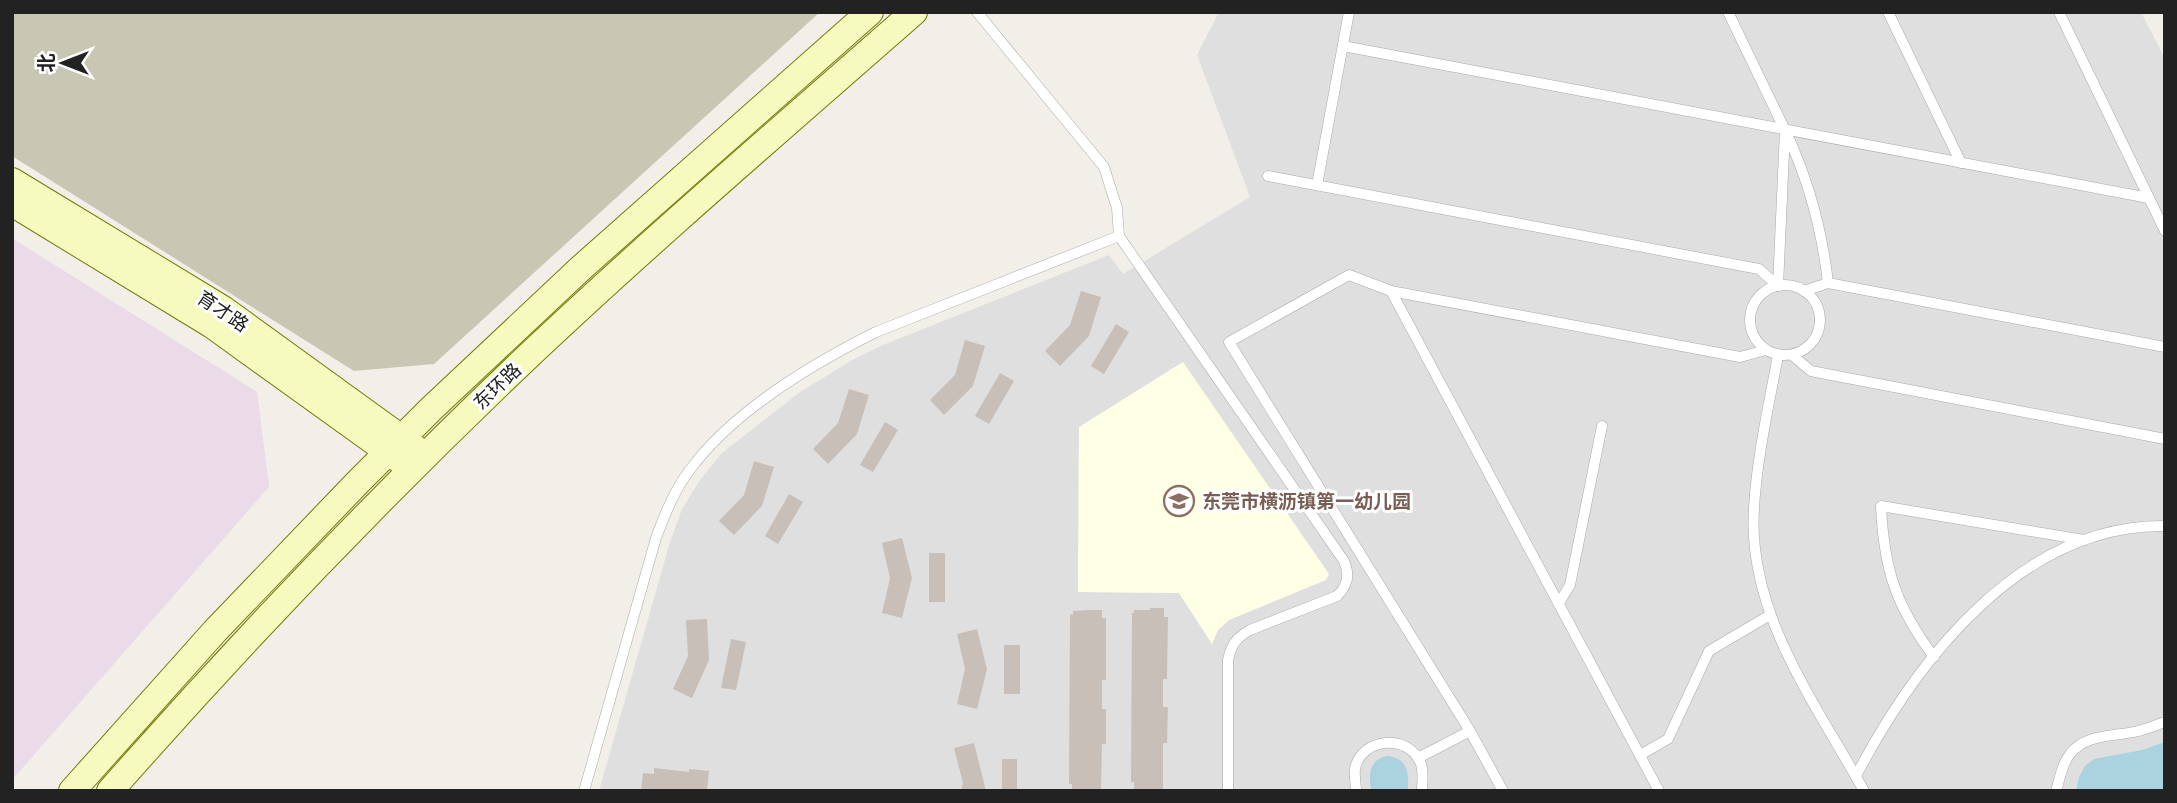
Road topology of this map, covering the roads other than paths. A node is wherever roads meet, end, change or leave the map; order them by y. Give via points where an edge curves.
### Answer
1 (870, 12) edge
2 (914, 12) edge
3 (977, 12) edge
4 (1349, 12) edge
5 (1728, 12) edge
6 (1888, 12) edge
7 (2059, 12) edge
8 (1343, 46) junction
9 (1785, 130) junction
10 (1961, 163) junction
11 (1268, 176) dead end
12 (12, 181) edge
13 (1317, 185) junction
14 (2149, 198) junction
15 (12, 203) edge
16 (2165, 231) edge
17 (1119, 236) junction
18 (1828, 283) junction
19 (1778, 286) junction
20 (1391, 291) junction
21 (1804, 291) junction
22 (2165, 347) edge
23 (1766, 350) junction
24 (1778, 355) junction
25 (1792, 355) junction
26 (1602, 426) dead end
27 (2165, 439) edge
28 (395, 445) junction
29 (418, 462) junction
30 (2165, 526) edge
31 (2084, 540) junction
32 (1559, 603) junction
33 (1770, 615) junction
34 (1934, 657) junction
35 (2165, 722) edge
36 (1470, 731) junction
37 (1640, 755) junction
38 (1418, 758) junction
39 (1856, 776) junction
40 (72, 791) edge
41 (110, 791) edge
42 (584, 791) edge
43 (1228, 791) edge
44 (1356, 791) edge
45 (1422, 791) edge
46 (1503, 791) edge
47 (1659, 791) edge
48 (1864, 791) edge
49 (2056, 791) edge

1 - 28 main road, 东环路 via 581,268
2 - 29 main road, 东环路 via 600,289
3 - 17 lane via 1104,167 1117,208
4 - 8 lane
5 - 9 lane
6 - 10 lane
7 - 14 lane
8 - 9 lane
8 - 13 lane
9 - 10 lane
9 - 18 lane via 1817,215
9 - 19 lane
10 - 14 lane
11 - 13 lane
12 - 28 main road, 育才路 via 223,309
13 - 19 lane via 1759,269
14 - 16 lane
15 - 28 main road, 育才路 via 212,325
17 - 42 lane via 867,337 783,386 712,443 669,503 656,538
17 - 43 lane via 1348,570 1348,580 1337,596 1250,630 1231,647
18 - 21 lane
18 - 22 lane
19 - 21 lane
19 - 23 lane via 1765,291 1750,314 1750,328
20 - 23 lane via 1740,357
20 - 32 lane
20 - 36 lane via 1349,275 1229,342
21 - 25 lane via 1814,300 1820,327 1805,349
23 - 24 lane
24 - 25 lane
24 - 33 lane via 1753,510 1756,557
25 - 27 lane via 1811,371
26 - 32 lane via 1570,585
28 - 29 main road, 育才路
28 - 40 main road, 东环路 via 224,621
29 - 41 main road, 东环路 via 236,650
30 - 31 lane via 2119,530
31 - 34 lane via 2035,564 2001,588
31 - 34 lane via 1881,506 1882,539 1899,602
32 - 37 lane
33 - 37 lane via 1709,651 1668,739
33 - 39 lane
34 - 39 lane via 1891,713
35 - 49 lane via 2085,741 2071,753
36 - 38 lane
36 - 46 lane
37 - 47 lane
38 - 44 lane via 1396,743 1374,745 1364,751 1354,771
38 - 45 lane
39 - 48 lane

